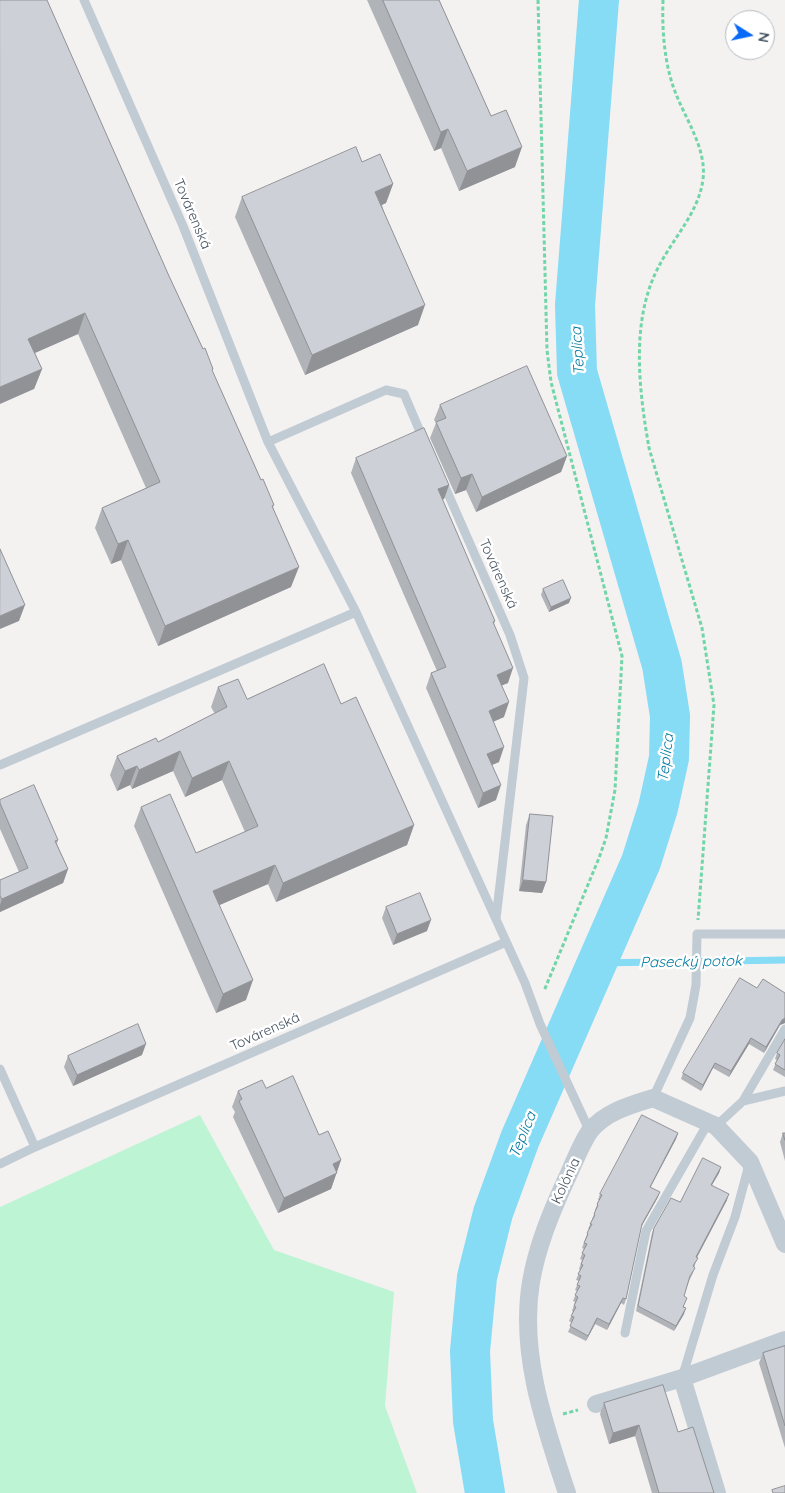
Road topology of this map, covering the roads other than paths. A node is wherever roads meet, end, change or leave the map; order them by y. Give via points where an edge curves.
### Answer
1 (84, 0) edge
2 (268, 442) junction
3 (427, 447) edge
4 (439, 474) edge
5 (356, 612) junction
6 (0, 765) edge
7 (496, 920) junction
8 (785, 934) edge
9 (506, 942) junction
10 (785, 1029) edge
11 (0, 1068) edge
12 (785, 1091) edge
13 (653, 1098) junction
14 (743, 1101) junction
15 (712, 1124) junction
16 (590, 1132) junction
17 (35, 1147) junction
18 (750, 1162) junction
19 (0, 1164) edge
20 (784, 1236) edge
21 (625, 1333) dead end
22 (785, 1340) edge
23 (682, 1378) junction
24 (596, 1404) dead end
25 (567, 1493) edge
26 (716, 1493) edge

1 - 2 lane, Továrenská via 183,226
2 - 3 lane via 386,390 404,394
2 - 5 lane, Továrenská
4 - 7 lane, Továrenská via 510,635 524,678
5 - 6 lane
5 - 7 lane, Továrenská
7 - 9 lane, Továrenská
8 - 13 lane via 697,934 696,985 690,1018
9 - 16 lane, Továrenská
9 - 17 lane, Továrenská
10 - 14 lane
11 - 17 lane
12 - 14 lane
13 - 15 street
13 - 16 street, Kolónia via 625,1106 603,1118
14 - 15 lane
15 - 18 street
15 - 21 lane via 646,1231
16 - 25 street, Kolónia via 543,1234 531,1284 529,1309 530,1354 537,1394
17 - 19 lane, Továrenská
18 - 20 street
18 - 23 lane
22 - 23 street
23 - 24 street
23 - 26 street

